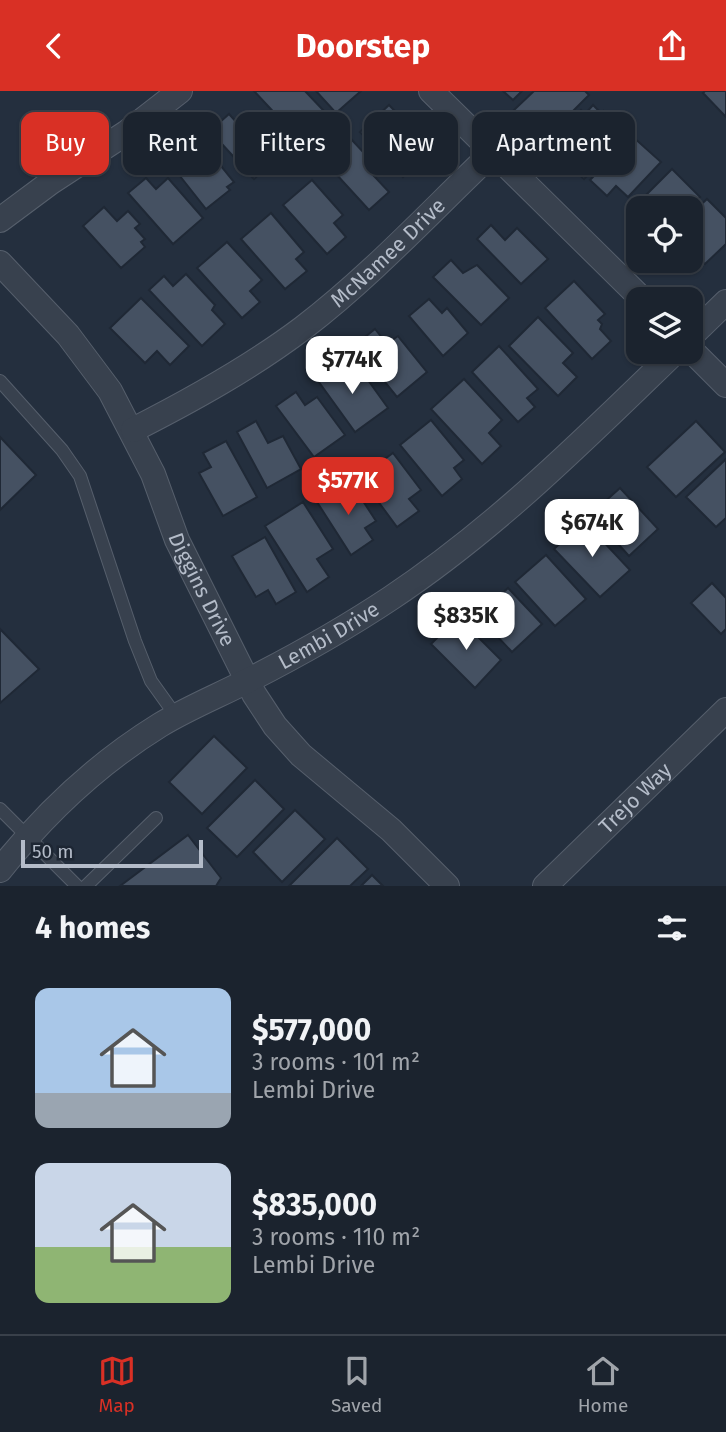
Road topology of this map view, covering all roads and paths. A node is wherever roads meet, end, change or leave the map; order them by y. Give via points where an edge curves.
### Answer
1 (180, 91) edge
2 (431, 91) edge
3 (472, 133) edge
4 (472, 172) edge
5 (515, 175) edge
6 (0, 220) edge
7 (0, 263) edge
8 (630, 287) edge
9 (726, 302) edge
10 (703, 324) edge
11 (703, 362) edge
12 (662, 364) edge
13 (0, 381) edge
14 (726, 386) edge
15 (133, 430) junction
16 (247, 681) junction
17 (726, 710) edge
18 (176, 716) junction
19 (0, 809) edge
20 (156, 818) dead end
21 (26, 837) junction
22 (0, 870) edge
23 (77, 886) edge
24 (86, 886) edge
25 (447, 886) edge
26 (545, 886) edge

1 - 6 street
2 - 3 street
4 - 15 street, McNamee Drive via 354,286 303,328 249,366
5 - 8 street
7 - 15 street, Diggins Drive via 83,353
9 - 10 street
11 - 14 street
12 - 16 street, Lembi Drive via 518,501 447,558 314,646
13 - 18 lane via 80,476 135,641 151,681
15 - 16 street, Diggins Drive via 177,540
16 - 18 street, Lembi Drive
16 - 25 street, Diggins Drive via 275,726 301,755 391,830
17 - 26 street, Trejo Way
18 - 21 street, Lembi Drive via 112,758
19 - 21 lane
20 - 24 lane
21 - 22 street, Lembi Drive
21 - 23 lane

